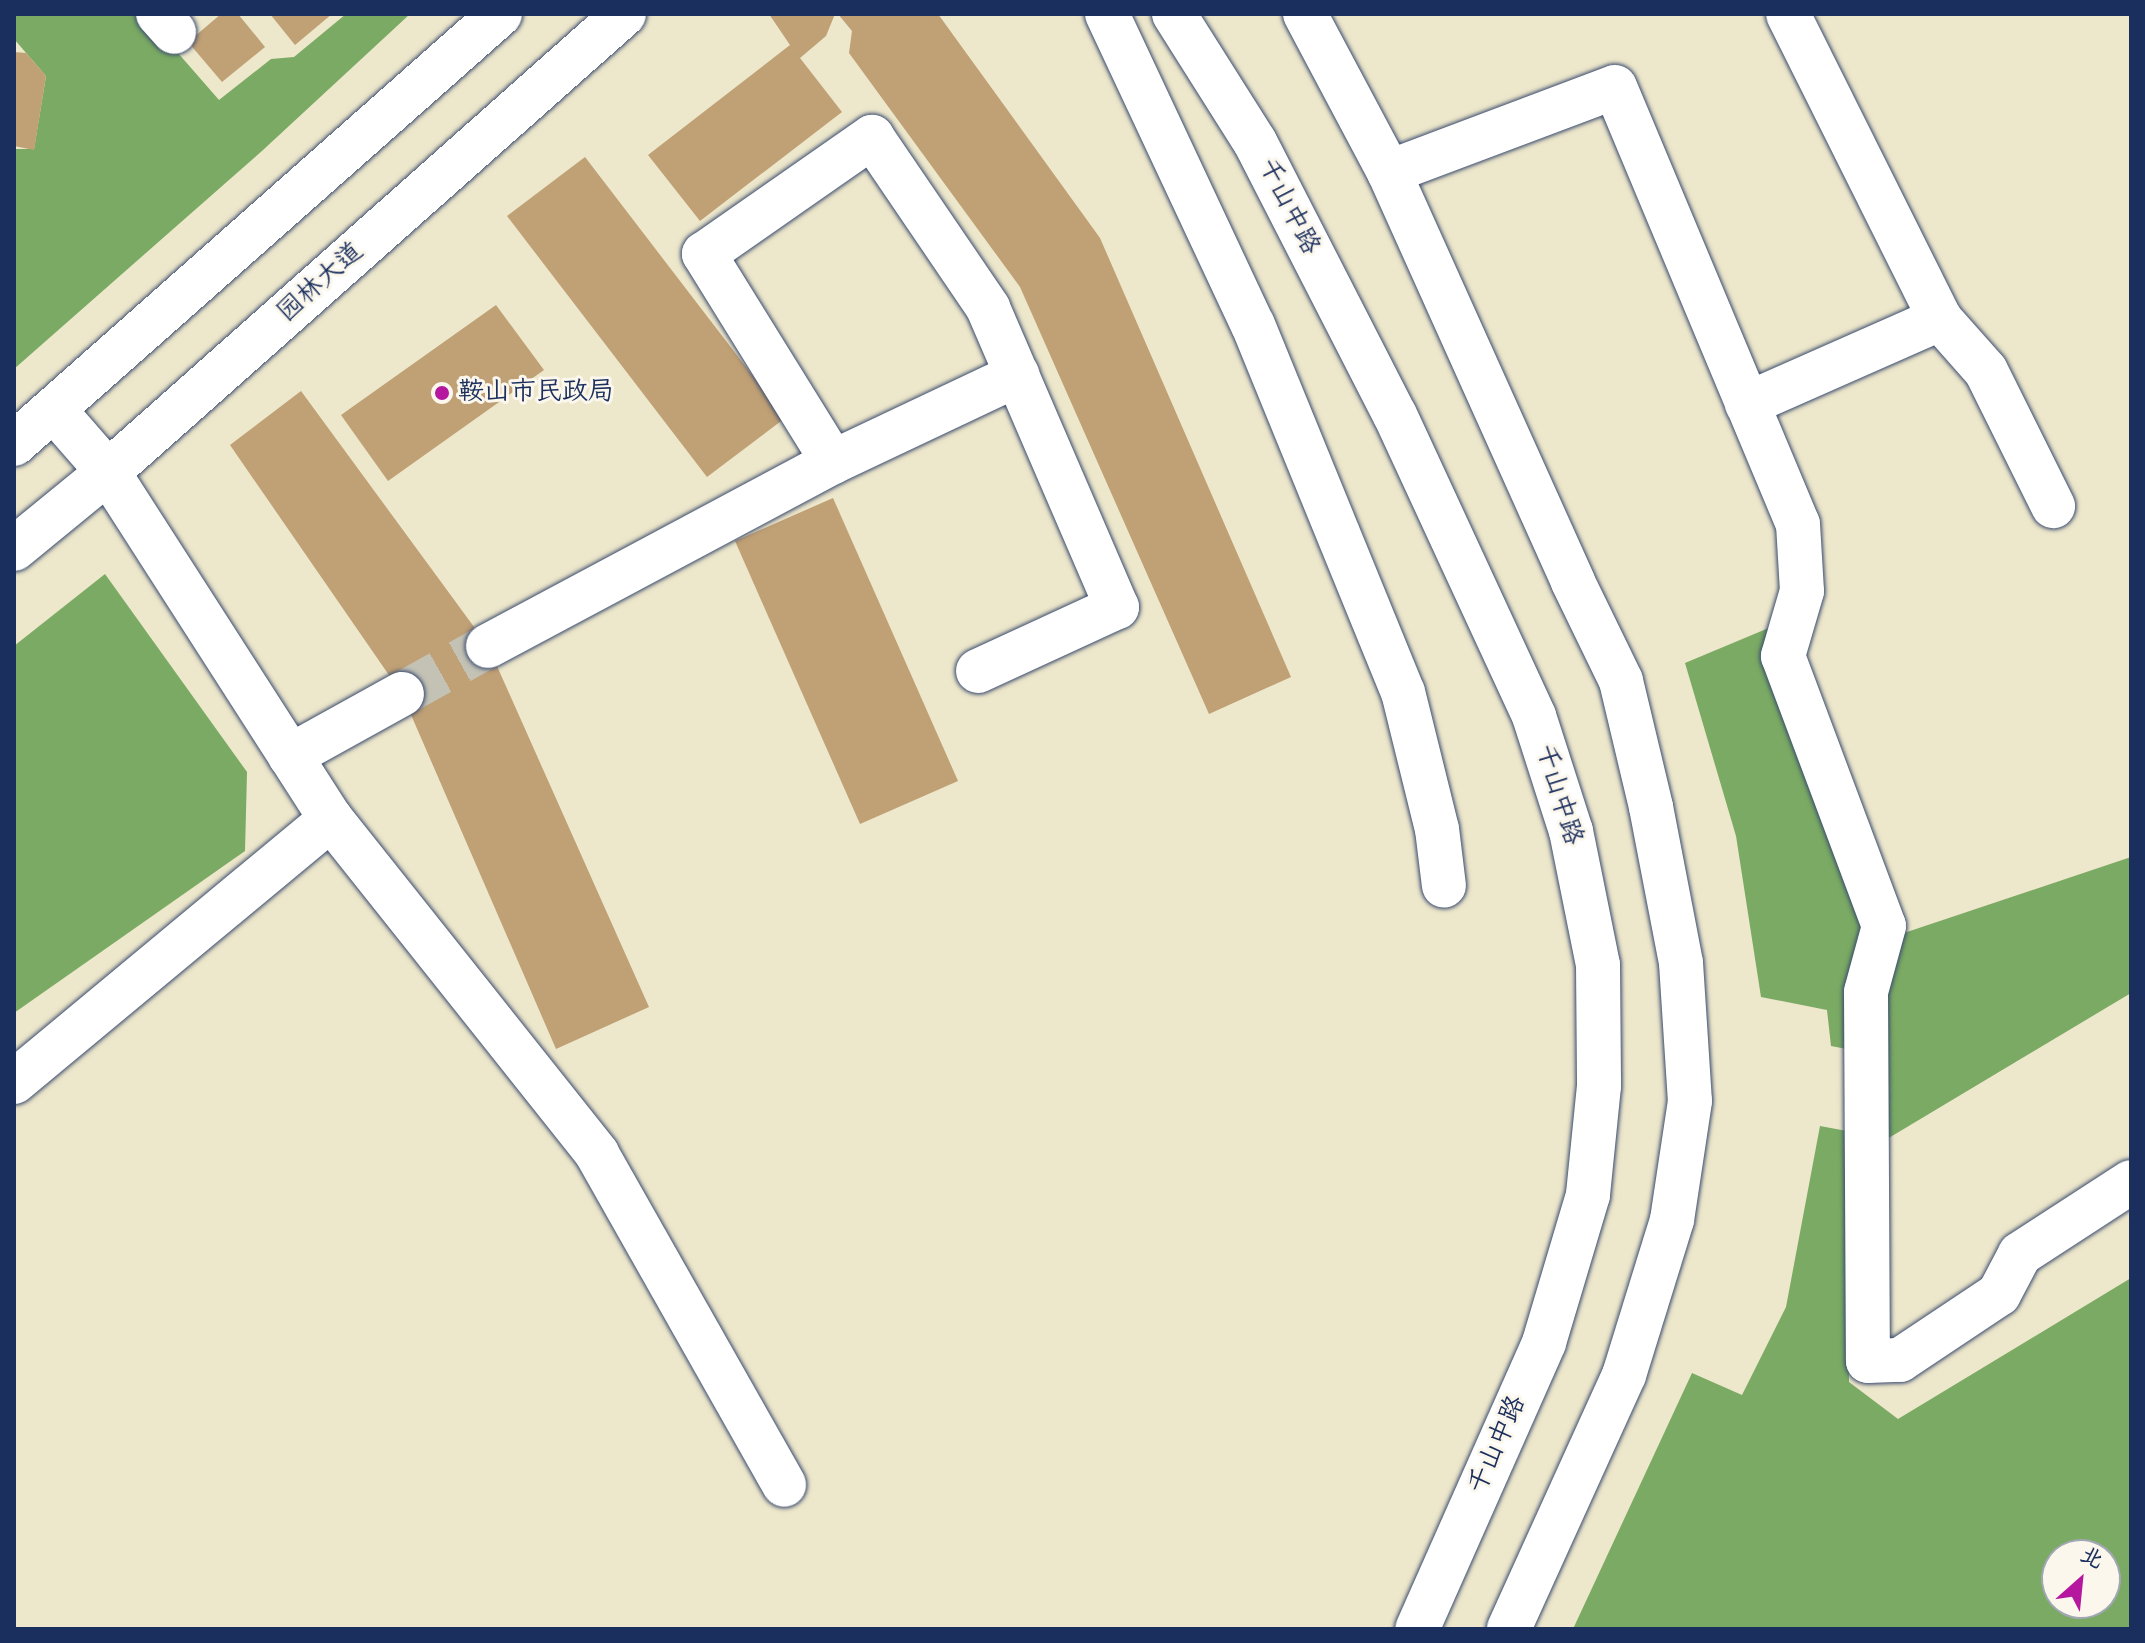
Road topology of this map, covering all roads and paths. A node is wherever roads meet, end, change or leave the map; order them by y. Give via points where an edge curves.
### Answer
1 (500, 14) edge
2 (624, 14) edge
3 (1107, 14) edge
4 (1174, 14) edge
5 (1305, 14) edge
6 (1788, 14) edge
7 (1389, 172) junction
8 (1940, 319) junction
9 (1017, 375) junction
10 (1747, 404) junction
11 (54, 410) junction
12 (14, 444) edge
13 (833, 462) junction
14 (108, 472) junction
15 (2053, 506) dead end
16 (14, 549) edge
17 (488, 646) tunnel mouth
18 (978, 671) dead end
19 (402, 694) tunnel mouth
20 (290, 756) junction
21 (331, 819) junction
22 (1444, 886) dead end
23 (14, 1082) edge
24 (2131, 1182) edge
25 (784, 1485) dead end
26 (1417, 1629) edge
27 (1509, 1629) edge

1 - 11 main road
2 - 14 main road, 园林大道
3 - 22 main road via 1253,325 1403,692 1437,829
4 - 26 main road, 千山中路 via 1255,142 1360,347 1534,716 1571,831 1598,965 1599,1086 1588,1195 1544,1343
5 - 7 main road
6 - 8 main road
7 - 10 main road via 1615,87
7 - 27 main road via 1621,681 1681,963 1690,1101 1672,1220 1624,1375
8 - 10 main road
8 - 15 main road via 1986,371
9 - 13 main road
9 - 13 main road via 988,308 872,137 704,254
9 - 18 main road via 1117,607
10 - 24 main road via 1798,524 1802,591 1783,656 1884,926 1866,992 1868,1361 1900,1360 1999,1294 2020,1254
11 - 12 main road
11 - 14 main road
13 - 17 main road
14 - 16 main road, 园林大道
14 - 20 main road
19 - 20 main road
20 - 21 main road
21 - 23 main road
21 - 25 main road via 597,1154

